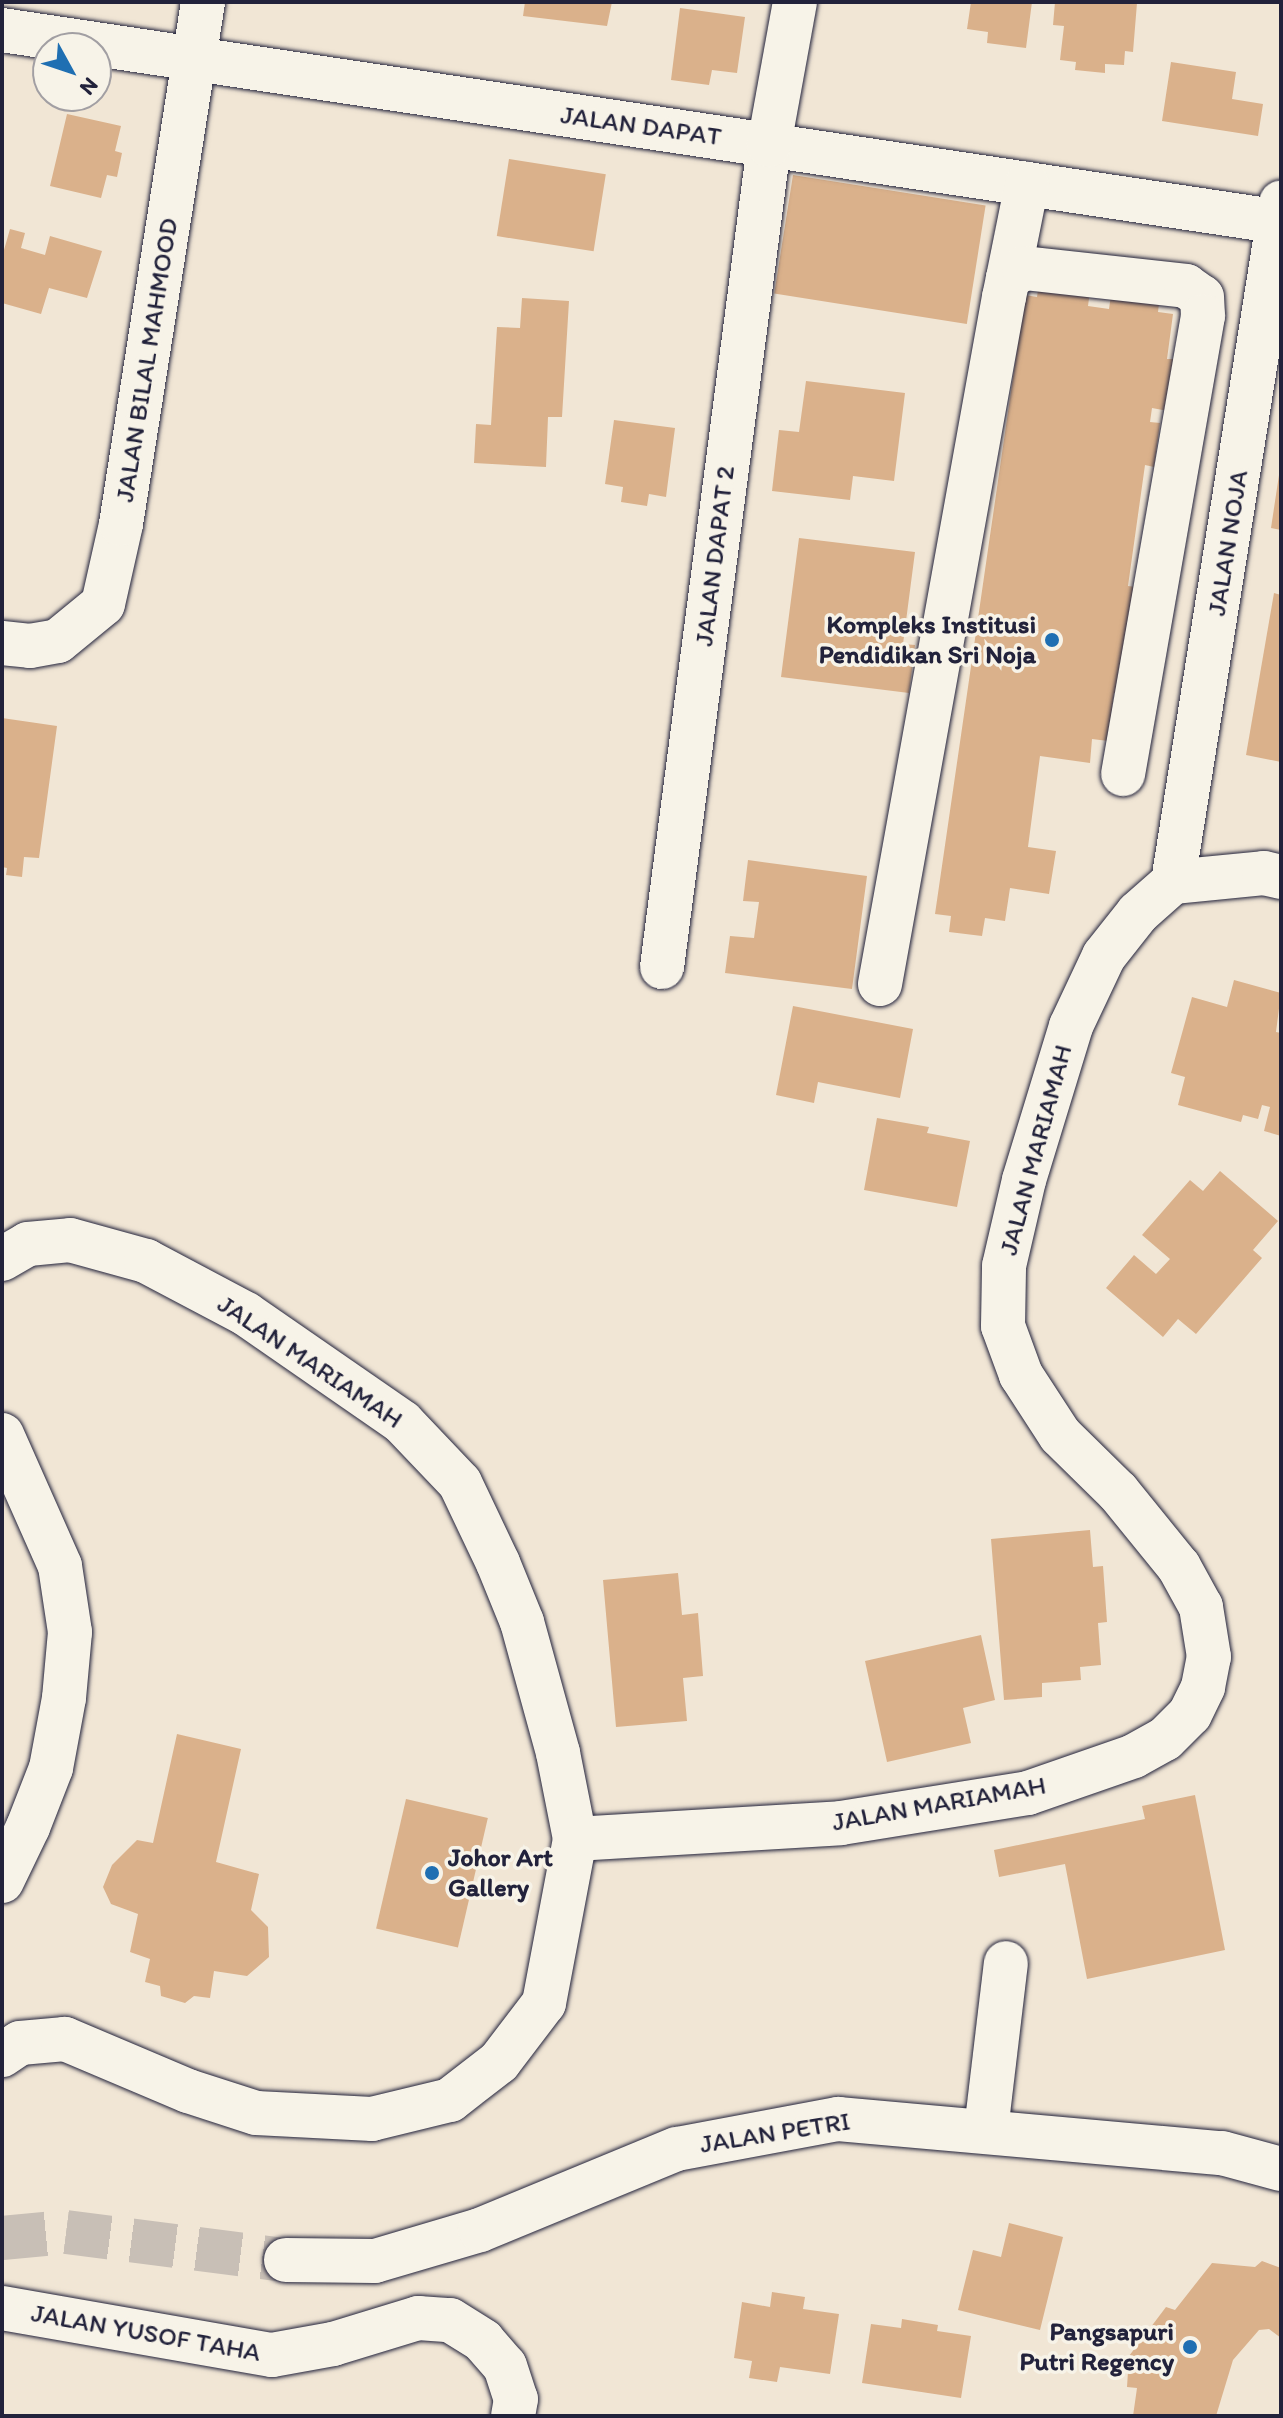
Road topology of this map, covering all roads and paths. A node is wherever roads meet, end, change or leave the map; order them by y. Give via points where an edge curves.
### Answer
1 (203, 2) edge
2 (795, 2) edge
3 (2, 30) edge
4 (195, 59) junction
5 (769, 145) junction
6 (1024, 205) junction
7 (1280, 216) edge
8 (1008, 278) junction
9 (2, 643) edge
10 (1123, 774) dead end
11 (1281, 877) edge
12 (1173, 882) junction
13 (662, 967) dead end
14 (880, 984) dead end
15 (2, 1259) edge
16 (2, 1435) edge
17 (575, 1839) junction
18 (2, 1881) edge
19 (1006, 1963) dead end
20 (2, 2055) edge
21 (986, 2130) junction
22 (1281, 2169) edge
23 (286, 2260) tunnel mouth
24 (2, 2308) edge
25 (513, 2416) edge

1 - 4 street, JALAN BILAL MAHMOOD
2 - 5 street, JALAN DAPAT 2
3 - 4 street, JALAN DAPAT
4 - 5 street, JALAN DAPAT
4 - 9 street, JALAN BILAL MAHMOOD via 121,524 103,604 58,641
5 - 6 street, JALAN DAPAT
5 - 13 street, JALAN DAPAT 2
6 - 7 street, JALAN DAPAT
6 - 8 street
7 - 12 street, JALAN NOJA
8 - 10 street via 1024,268 1186,286 1202,297 1203,316
8 - 14 street
11 - 12 street via 1264,873
12 - 17 street, JALAN MARIAMAH via 1138,913 1104,956 1071,1026 1004,1266 1003,1326 1021,1375 1060,1435 1118,1492 1179,1567 1201,1607 1209,1657 1190,1714 1165,1739 1134,1756 1028,1793 841,1823
15 - 17 street, JALAN MARIAMAH via 28,1244 70,1240 146,1261 246,1314 402,1422 460,1483 498,1563 522,1622
16 - 18 street via 60,1566 70,1632 51,1768
17 - 20 street via 544,2003 499,2062 450,2100 372,2119 256,2113 188,2091 65,2039 20,2043
19 - 21 street
21 - 22 street, JALAN PETRI via 1222,2153
21 - 23 street, JALAN PETRI via 838,2119 677,2149 480,2230 375,2261
24 - 25 street, JALAN YUSOF TAHA via 272,2355 333,2344 418,2318 450,2320 483,2341 505,2366 516,2399

